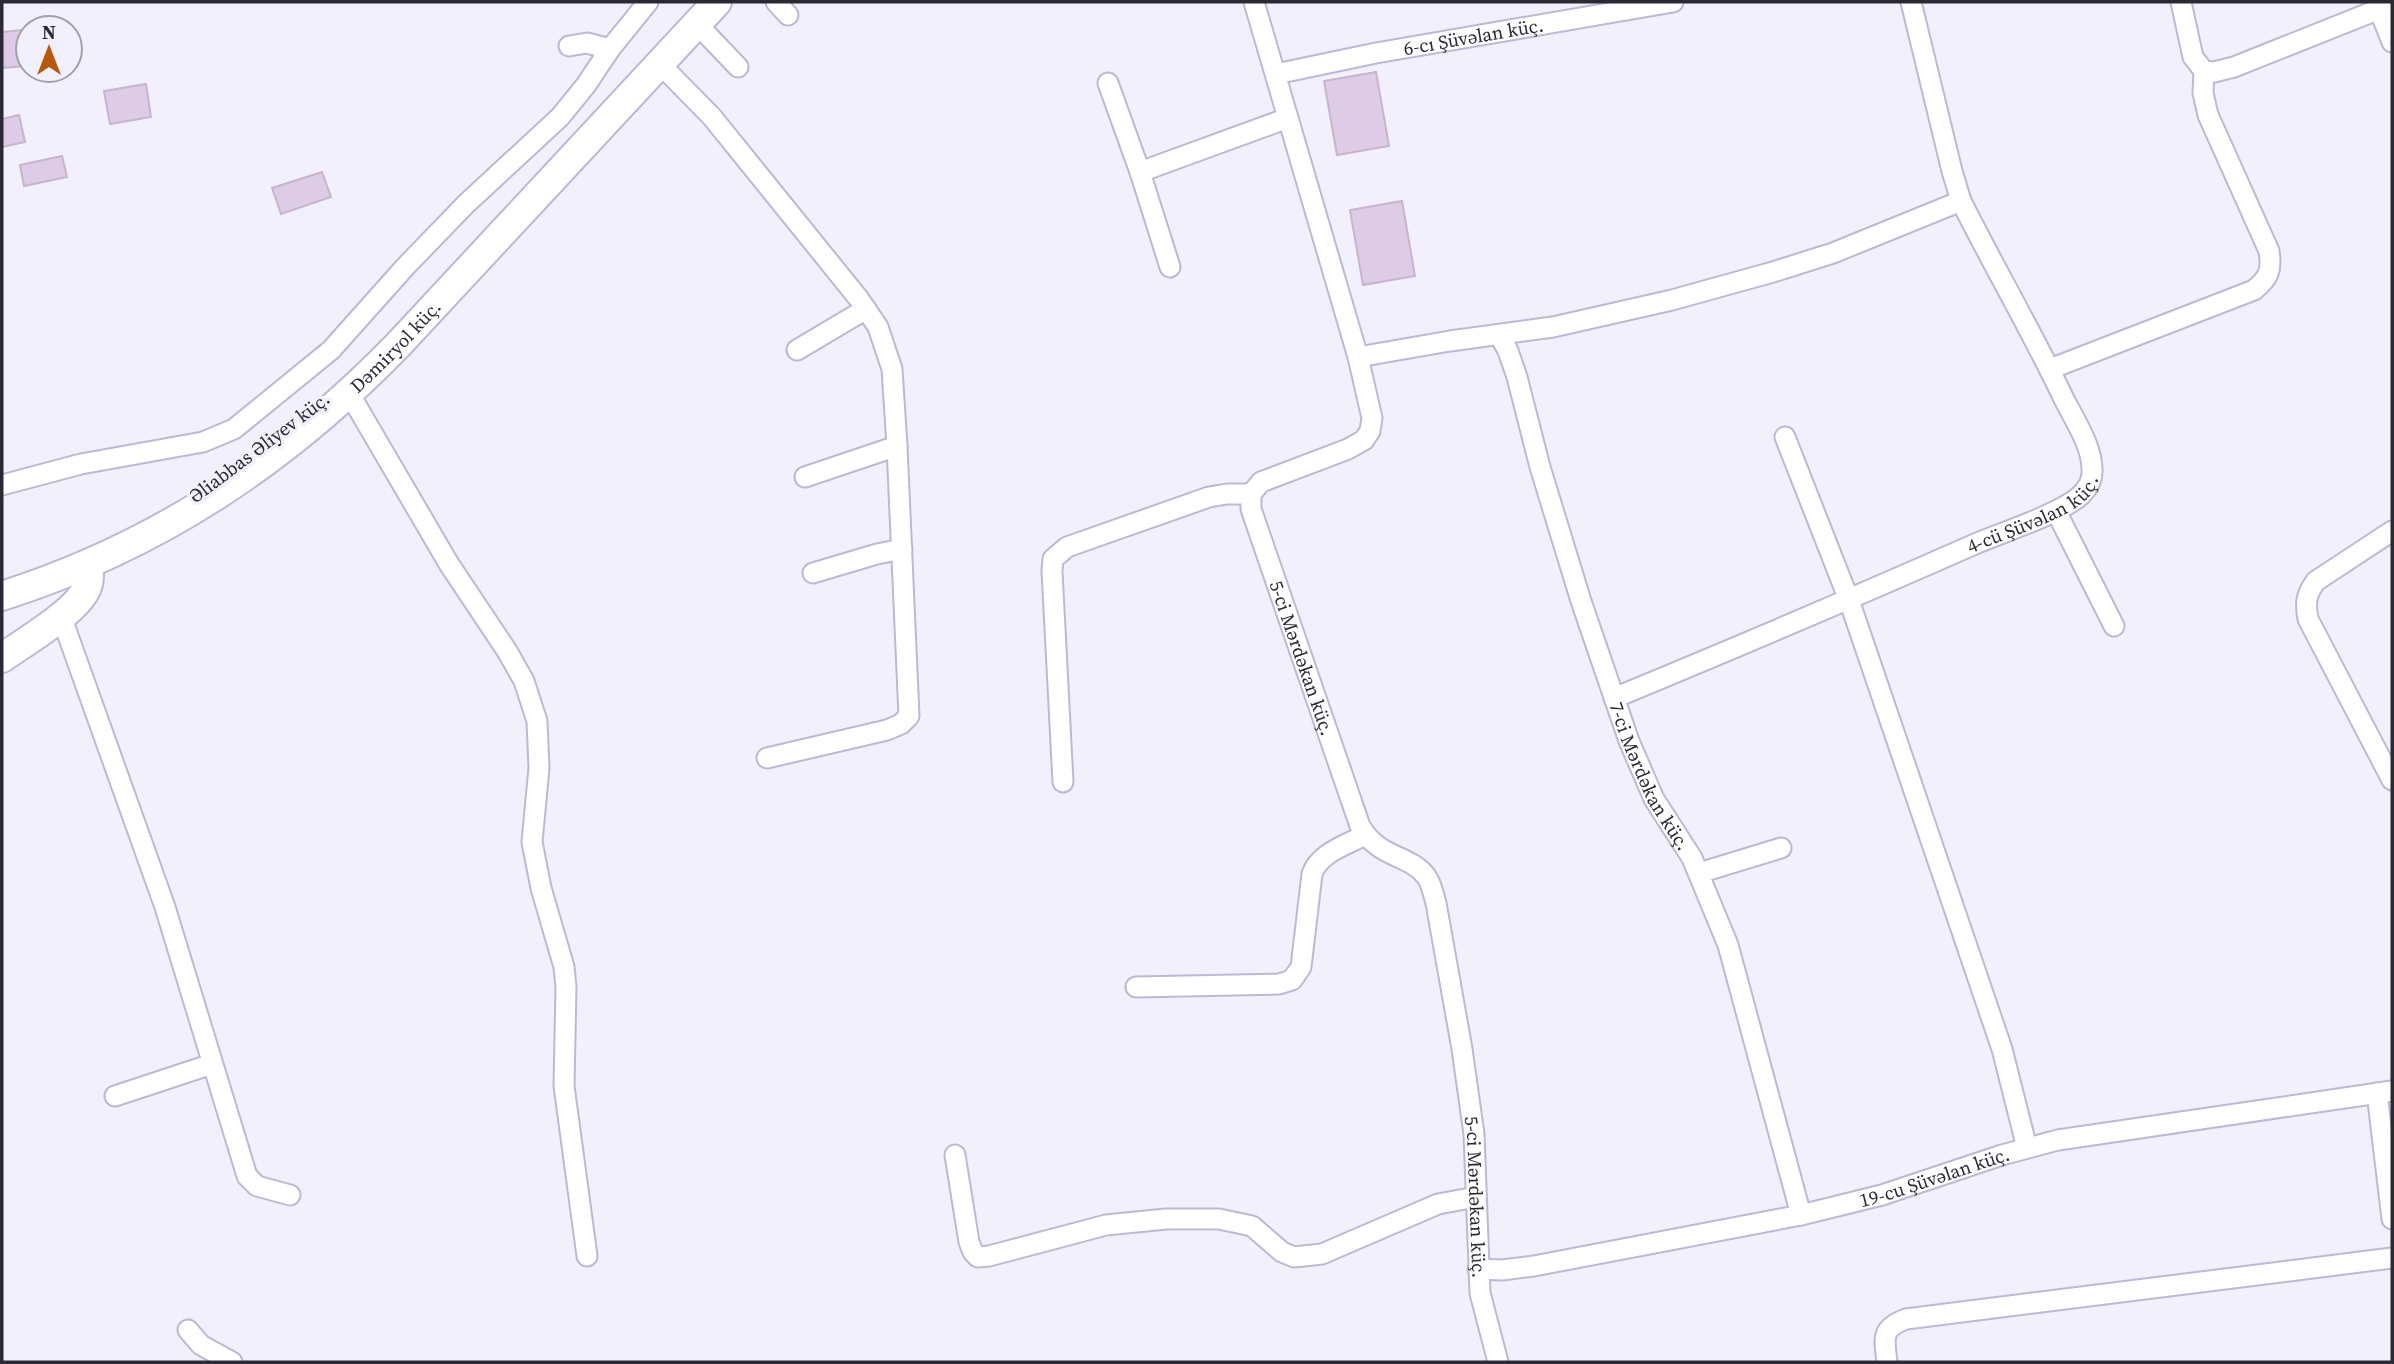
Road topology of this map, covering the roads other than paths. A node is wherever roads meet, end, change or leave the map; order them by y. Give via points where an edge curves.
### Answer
1 (648, 2) edge
2 (718, 2) edge
3 (1254, 2) edge
4 (1673, 2) edge
5 (1911, 2) edge
6 (2181, 2) edge
7 (2386, 7) edge
8 (699, 13) edge
9 (2392, 42) edge
10 (569, 46) dead end
11 (610, 49) junction
12 (660, 64) junction
13 (738, 67) dead end
14 (2204, 71) junction
15 (1276, 74) junction
16 (1108, 83) dead end
17 (1288, 118) junction
18 (1140, 172) junction
19 (1961, 201) junction
20 (1170, 267) dead end
21 (866, 309) junction
22 (1500, 336) junction
23 (797, 350) dead end
24 (1357, 357) junction
25 (2050, 369) junction
26 (349, 393) junction
27 (1785, 437) dead end
28 (897, 446) junction
29 (805, 477) dead end
30 (2, 485) edge
31 (1251, 494) junction
32 (2056, 511) junction
33 (2392, 531) edge
34 (902, 549) junction
35 (89, 564) junction
36 (813, 573) dead end
37 (2, 584) edge
38 (2, 596) edge
39 (1849, 600) junction
40 (61, 616) junction
41 (2114, 626) dead end
42 (2, 658) edge
43 (1614, 698) junction
44 (767, 758) dead end
45 (2392, 780) edge
46 (1063, 782) dead end
47 (1365, 835) junction
48 (1781, 848) dead end
49 (1699, 873) junction
50 (1136, 987) dead end
51 (212, 1064) junction
52 (2384, 1092) edge
53 (115, 1096) dead end
54 (2028, 1148) junction
55 (955, 1155) dead end
56 (290, 1195) dead end
57 (1476, 1197) junction
58 (1801, 1215) junction
59 (2392, 1219) edge
60 (587, 1256) dead end
61 (2392, 1258) edge
62 (1478, 1269) junction
63 (188, 1330) dead end
64 (232, 1362) edge
65 (1497, 1362) edge
66 (1887, 1362) edge

1 - 11 street
2 - 8 main road, Dəmiryol küç.
3 - 15 street
4 - 15 street, 6-cı Şüvəlan küç.
5 - 19 street, 4-cü Şüvəlan küç.
6 - 14 street via 2193,57
7 - 9 street
7 - 14 street via 2234,67
8 - 12 main road, Dəmiryol küç.
8 - 13 street
8 - 37 main road, Əliabbas Əliyev küç. via 365,362 283,434 215,483 139,527
10 - 11 street via 587,43
11 - 30 street via 560,117 466,204 331,350 234,429 203,442 81,464
12 - 21 street via 712,117
12 - 26 main road, Dəmiryol küç.
14 - 25 street via 2208,115 2269,251 2272,267 2266,281 2254,290
15 - 17 street
16 - 18 street
17 - 18 street
17 - 24 street
18 - 20 street
19 - 22 street via 1773,272 1605,316
19 - 25 street, 4-cü Şüvəlan küç.
21 - 23 street
21 - 28 street via 878,327 892,369
22 - 24 street
22 - 43 street, 7-ci Mərdəkan küç. via 1513,364 1539,467
24 - 31 street via 1372,418 1364,440 1270,477
25 - 32 street, 4-cü Şüvəlan küç. via 2085,442 2092,473 2090,485 2080,496
26 - 35 main road, Dəmiryol küç. via 232,487 185,517
26 - 60 street via 449,564 507,651 524,681 537,720 539,768 532,842 564,967 564,1086
27 - 39 street
28 - 29 street
28 - 34 street
31 - 46 street via 1209,497 1067,547 1053,559
31 - 47 street, 5-ci Mərdəkan küç. via 1252,514
32 - 39 street, 4-cü Şüvəlan küç.
32 - 41 street
33 - 45 street via 2316,581 2305,604 2308,619
34 - 36 street
34 - 44 street via 909,716 887,730
35 - 38 main road, Dəmiryol küç.
35 - 40 main road via 87,589
39 - 43 street, 4-cü Şüvəlan küç.
39 - 54 street via 2001,1049
40 - 42 main road
40 - 51 street via 165,907
43 - 49 street, 7-ci Mərdəkan küç. via 1646,783
47 - 50 street via 1315,865 1301,967 1292,980
47 - 57 street, 5-ci Mərdəkan küç. via 1382,850 1419,869 1433,894 1469,1096
48 - 49 street
49 - 58 street, 7-ci Mərdəkan küç. via 1728,945
51 - 53 street
51 - 56 street via 247,1176 257,1186
52 - 54 street, 19-cu Şüvəlan küç. via 2112,1131
52 - 59 street
54 - 58 street, 19-cu Şüvəlan küç. via 1895,1192
55 - 57 street via 969,1242 978,1257 1106,1225 1166,1219 1219,1219 1252,1226 1282,1252 1307,1257 1438,1204
57 - 62 street, 5-ci Mərdəkan küç.
58 - 62 street, 19-cu Şüvəlan küç. via 1534,1266
61 - 66 street via 1906,1319 1886,1331
62 - 65 street, 5-ci Mərdəkan küç.
63 - 64 street via 201,1345

